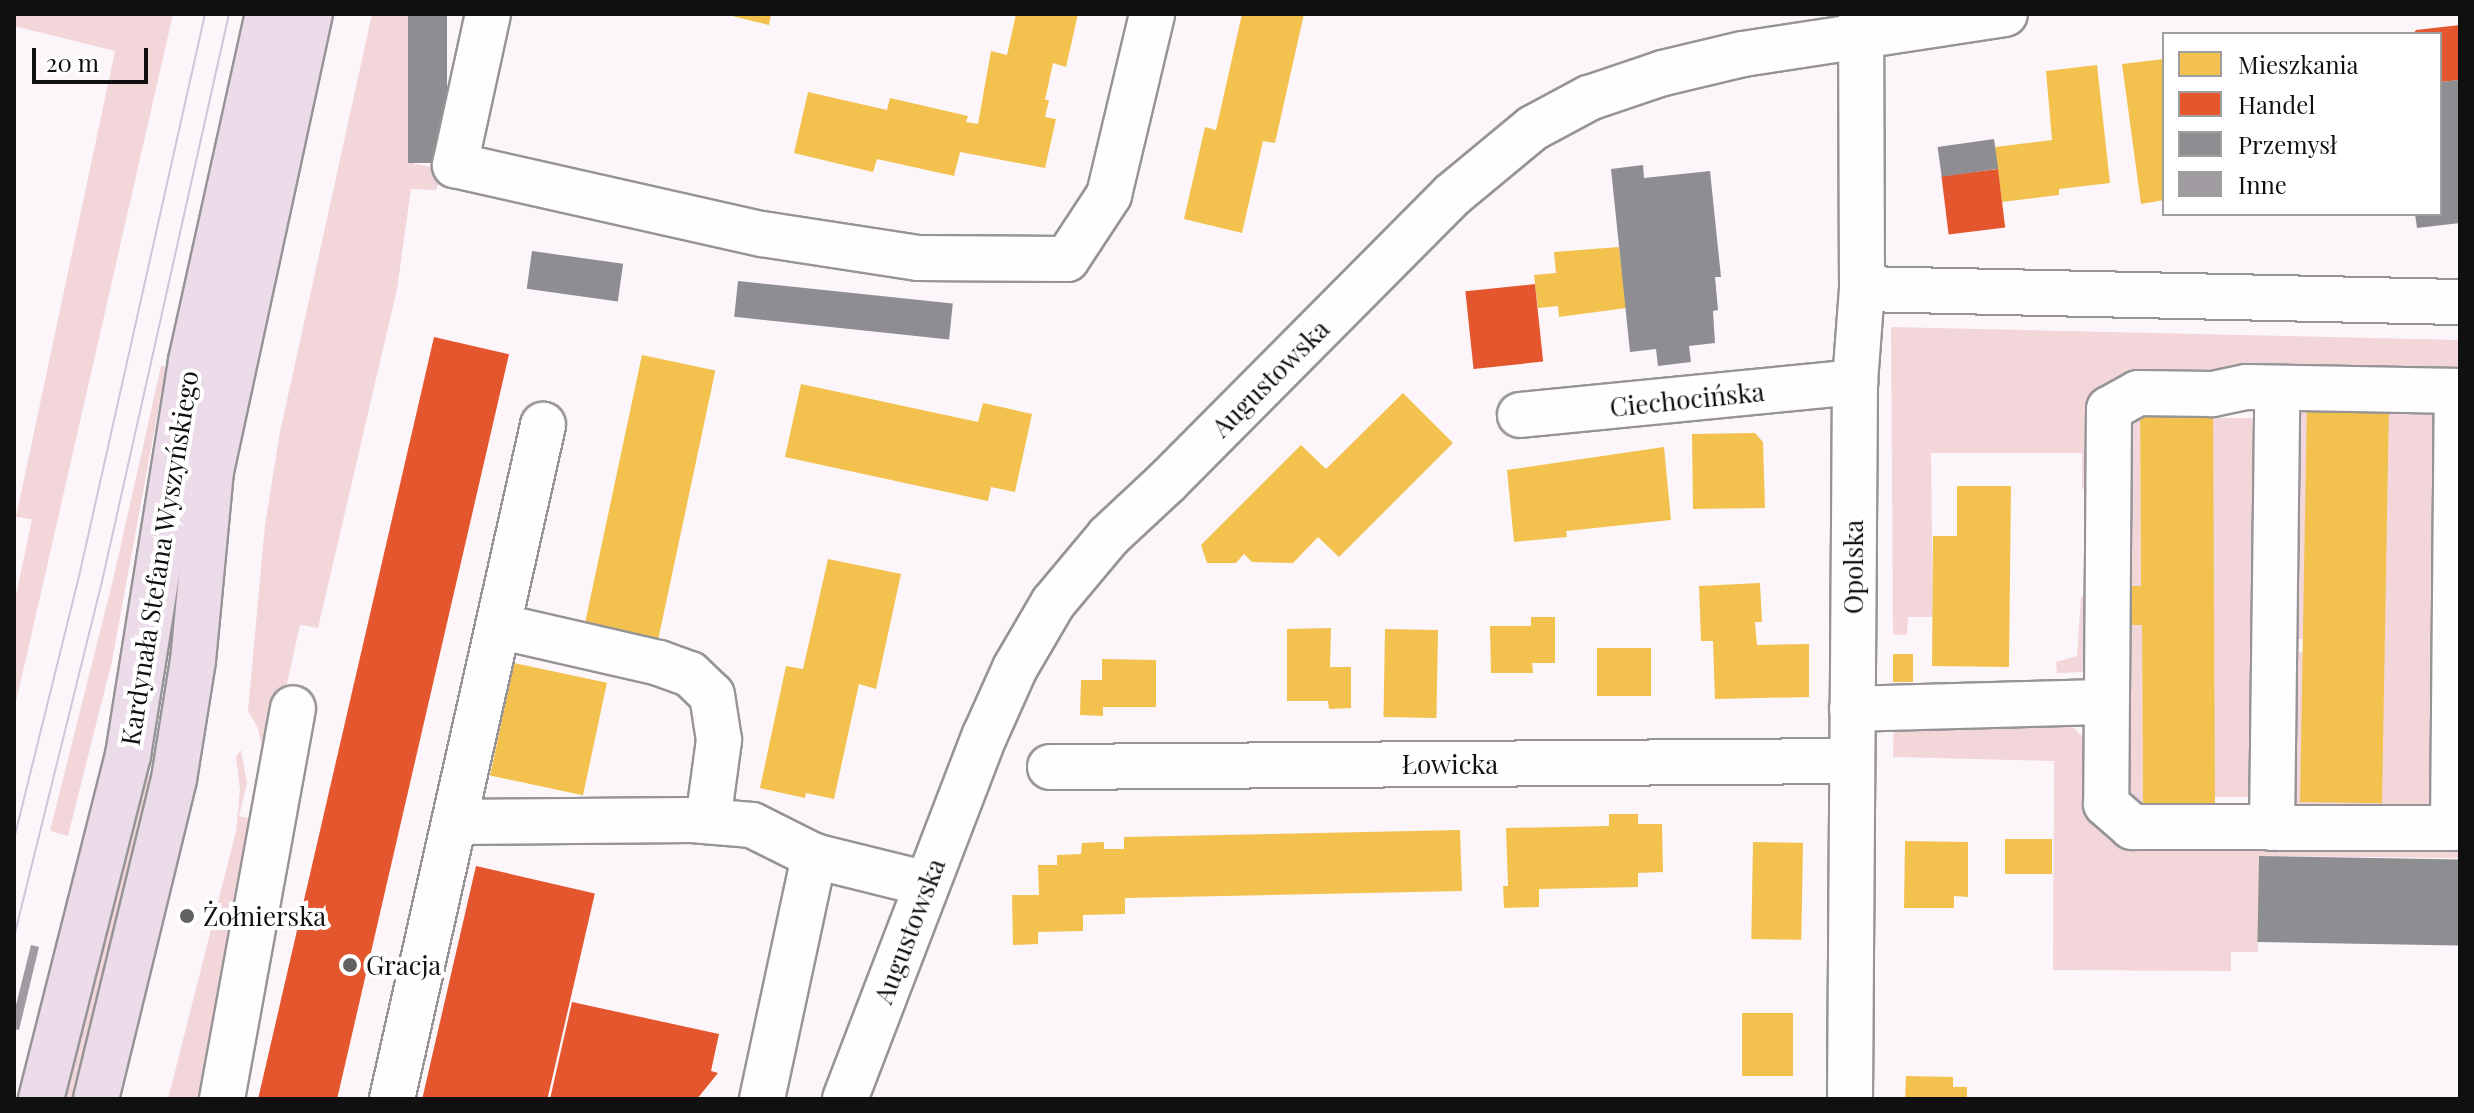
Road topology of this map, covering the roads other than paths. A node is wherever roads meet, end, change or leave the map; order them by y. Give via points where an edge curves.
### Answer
1 (268, 14) edge
2 (310, 14) edge
3 (488, 14) edge
4 (1152, 14) edge
5 (2005, 14) edge
6 (1862, 24) edge
7 (1862, 289) junction
8 (2460, 302) edge
9 (1855, 382) junction
10 (2277, 388) junction
11 (2459, 391) edge
12 (1520, 415) dead end
13 (543, 425) dead end
14 (498, 626) junction
15 (2106, 702) junction
16 (293, 708) dead end
17 (1852, 709) junction
18 (1851, 761) junction
19 (1050, 767) dead end
20 (708, 821) junction
21 (454, 822) junction
22 (2272, 828) junction
23 (2456, 828) edge
24 (814, 856) junction
25 (927, 884) junction
26 (41, 1099) edge
27 (96, 1099) edge
28 (222, 1099) edge
29 (392, 1099) edge
30 (762, 1099) edge
31 (845, 1099) edge
32 (1850, 1099) edge

1 - 26 main road, Kardynała Stefana Wyszyńskiego via 191,361 128,755
2 - 27 main road, Kardynała Stefana Wyszyńskiego via 211,471 193,661 174,779
3 - 4 street via 455,165 793,238 918,258 1067,259 1109,195
5 - 6 street, Augustowska
6 - 7 street, Opolska
6 - 25 street, Augustowska via 1663,73 1589,98 1533,128 1452,195 1109,536 1053,603 1015,668
7 - 8 street
7 - 9 street, Opolska
9 - 12 street, Ciechocińska
9 - 17 street, Opolska
10 - 11 street
10 - 15 street via 2138,393 2109,409
10 - 22 street
11 - 23 street
13 - 14 street
14 - 20 street via 690,674 712,695 719,740
14 - 21 street
15 - 17 street
15 - 22 street via 2106,804 2132,827
16 - 28 street
17 - 18 street, Opolska
18 - 19 street, Łowicka
18 - 32 street, Opolska
20 - 21 street
20 - 24 street via 752,825
21 - 29 street
22 - 23 street
24 - 25 street
24 - 30 street
25 - 31 street, Augustowska

